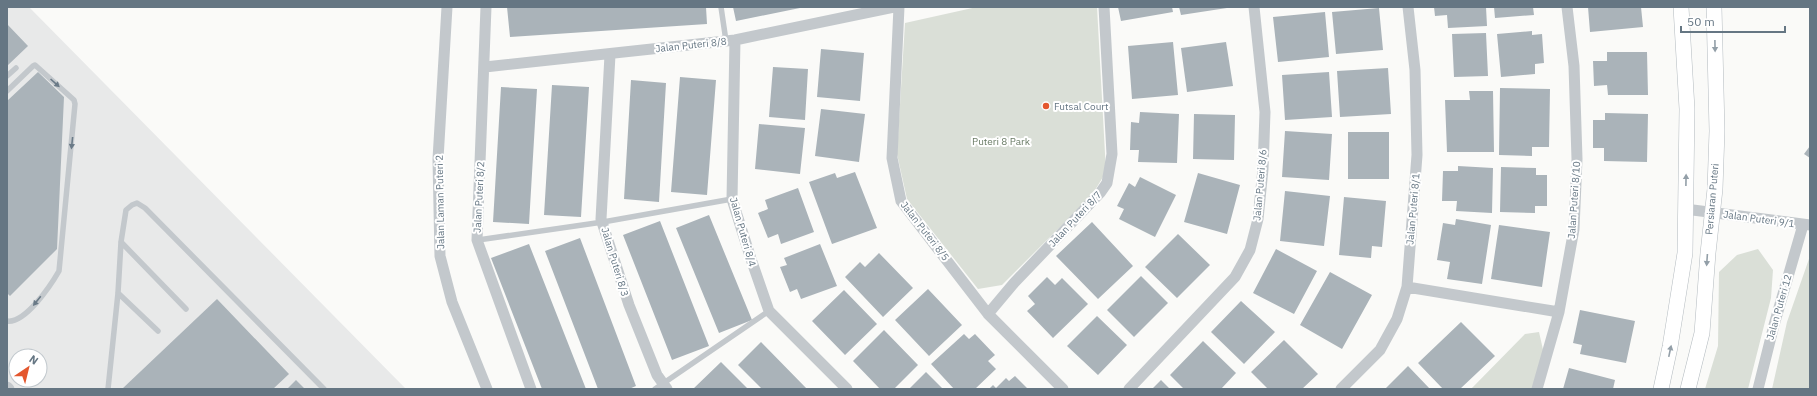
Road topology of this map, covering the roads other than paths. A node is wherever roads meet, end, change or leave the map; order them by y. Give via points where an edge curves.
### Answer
1 (447, 7) edge
2 (486, 7) edge
3 (720, 7) edge
4 (894, 7) edge
5 (899, 7) edge
6 (1104, 7) edge
7 (1254, 7) edge
8 (1408, 7) edge
9 (1567, 7) edge
10 (1681, 7) edge
11 (1714, 7) edge
12 (730, 41) junction
13 (610, 55) junction
14 (485, 67) junction
15 (16, 68) dead end
16 (7, 76) edge
17 (7, 92) edge
18 (732, 199) junction
19 (1685, 209) junction
20 (1712, 213) junction
21 (603, 222) junction
22 (1806, 225) edge
23 (478, 240) junction
24 (121, 242) junction
25 (1407, 287) junction
26 (118, 293) junction
27 (186, 309) dead end
28 (769, 311) junction
29 (1559, 312) junction
30 (988, 314) junction
31 (7, 321) edge
32 (158, 331) dead end
33 (7, 387) edge
34 (661, 388) edge
35 (9, 389) edge
36 (108, 389) edge
37 (324, 389) edge
38 (487, 389) edge
39 (532, 389) edge
40 (847, 389) edge
41 (1063, 389) edge
42 (1129, 389) edge
43 (1341, 389) edge
44 (1537, 389) edge
45 (1661, 389) edge
46 (1688, 389) edge
47 (1758, 389) edge

1 - 38 street, Jalan Laman Puteri 2 via 438,159 440,256 452,302
2 - 14 street, Jalan Puteri 8/2
3 - 12 lane
4 - 12 street, Jalan Puteri 8/8
5 - 30 street, Jalan Puteri 8/5 via 892,158 901,201
6 - 30 street, Jalan Puteri 8/7 via 1112,154 1107,183 1100,194 1014,282
7 - 42 street, Jalan Puteri 8/6 via 1265,112 1264,169 1258,219 1250,250 1234,277
8 - 25 street, Jalan Puteri 8/1 via 1415,70 1418,155
9 - 29 street, Jalan Puteri 8/10 via 1574,66 1577,159 1574,228
19 -> 10 main road via 1687,109
11 -> 20 main road, Persiaran Puteri via 1716,130
12 - 13 street, Jalan Puteri 8/8
12 - 18 street, Jalan Puteri 8/4
13 - 14 street, Jalan Puteri 8/8
13 - 21 street, Jalan Puteri 8/3
14 - 23 street, Jalan Puteri 8/2
15 - 16 lane
17 -> 31 lane via 32,66 35,66 74,100 75,104 59,271 26,314 14,321
18 - 21 lane
18 - 28 street, Jalan Puteri 8/4
19 - 20 street, Jalan Puteri 9/1
45 -> 19 main road via 1685,253
20 - 22 street, Jalan Puteri 9/1
20 -> 46 main road, Persiaran Puteri via 1702,333
21 - 23 lane
21 - 34 street, Jalan Puteri 8/3 via 629,305
22 - 47 street, Jalan Puteri 12 via 1774,325
23 - 39 street, Jalan Puteri 8/2
24 - 26 lane
24 - 27 lane
24 - 37 lane via 126,210 137,203 145,208
25 - 29 street
25 - 43 street, Jalan Puteri 8/1 via 1397,319 1380,350
26 - 32 lane
26 - 36 lane
28 - 34 lane
28 - 40 street, Jalan Puteri 8/4
29 - 44 street, Jalan Puteri 8/10
30 - 41 street, Jalan Puteri 8/5
33 - 35 street

